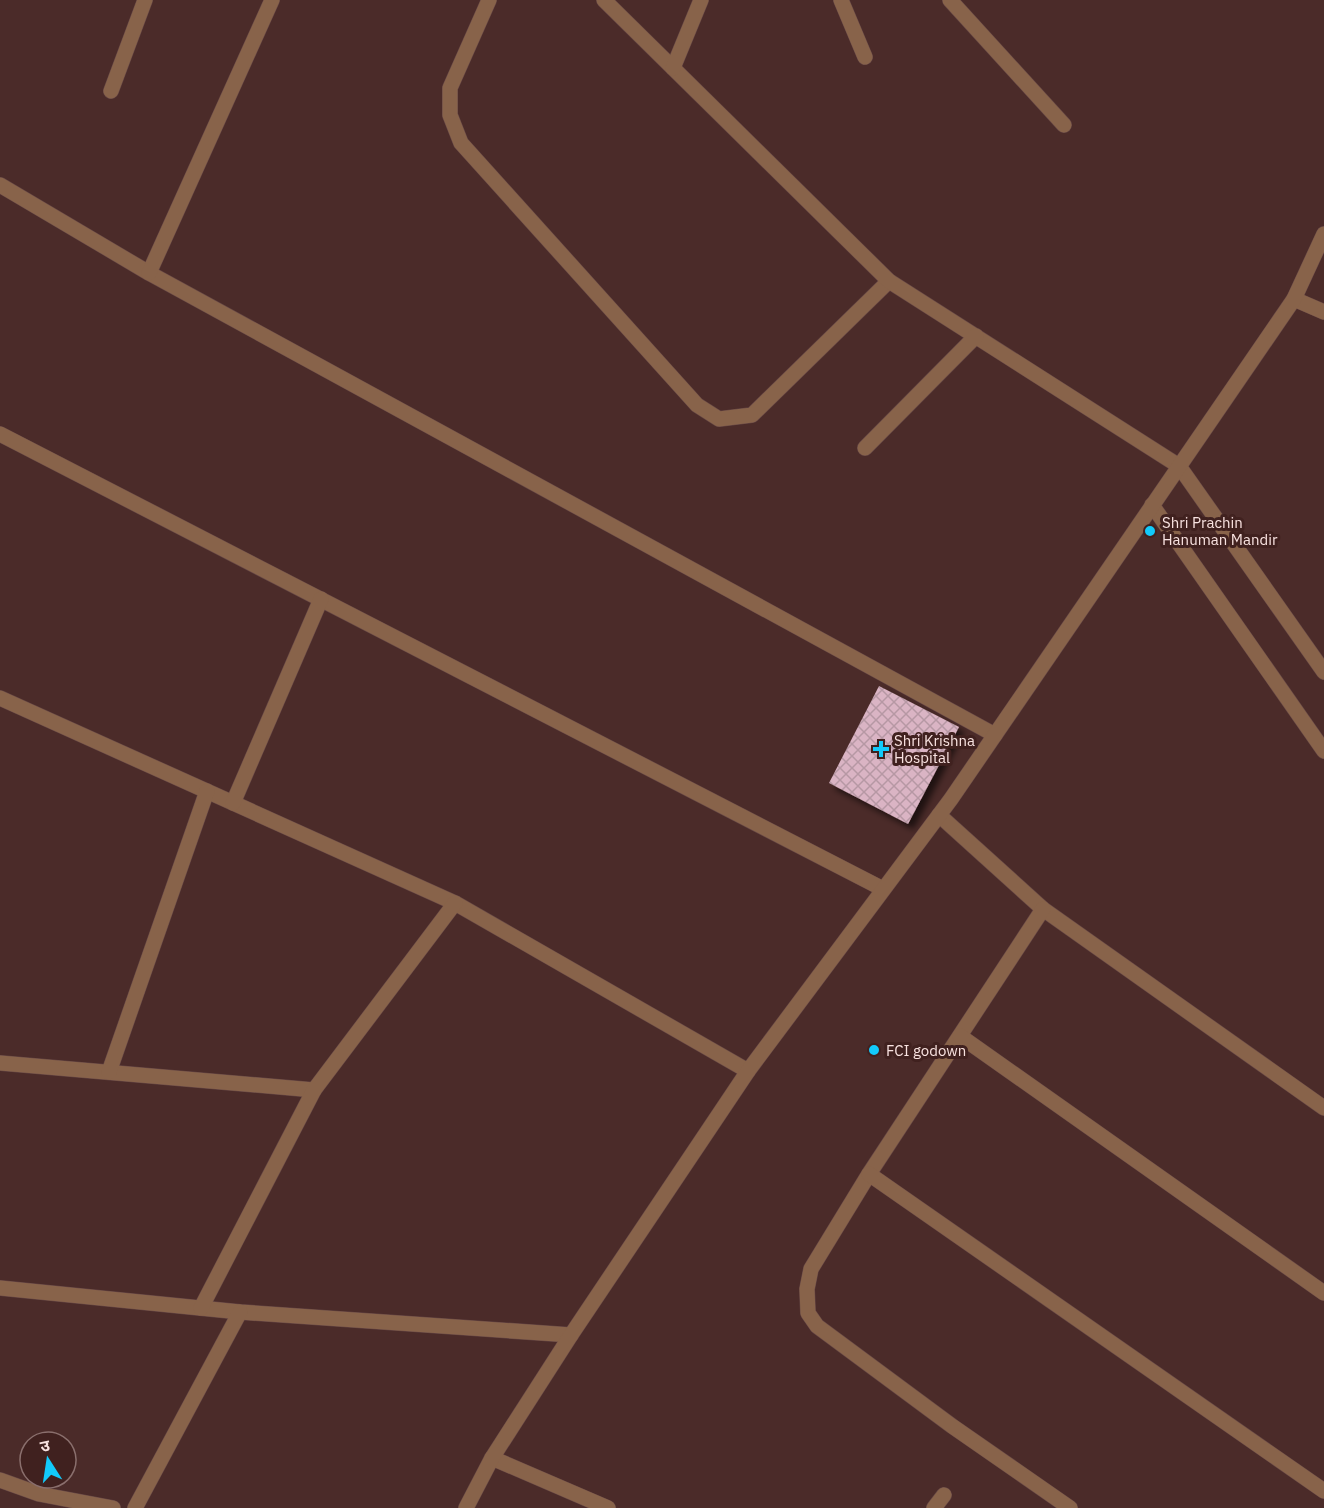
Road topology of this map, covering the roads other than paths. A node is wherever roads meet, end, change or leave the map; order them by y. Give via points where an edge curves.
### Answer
1 (145, 0) edge
2 (272, 0) edge
3 (489, 0) edge
4 (604, 0) edge
5 (701, 0) edge
6 (841, 0) edge
7 (950, 0) edge
8 (865, 57) dead end
9 (673, 68) junction
10 (111, 92) dead end
11 (1064, 125) dead end
12 (0, 185) edge
13 (1324, 234) edge
14 (149, 273) junction
15 (889, 281) junction
16 (1294, 299) junction
17 (1324, 312) edge
18 (976, 336) junction
19 (0, 434) edge
20 (865, 448) dead end
21 (1179, 466) junction
22 (1152, 505) junction
23 (321, 599) junction
24 (1324, 670) edge
25 (0, 698) edge
26 (995, 735) junction
27 (1324, 751) edge
28 (207, 791) junction
29 (233, 803) junction
30 (939, 815) junction
31 (883, 889) junction
32 (455, 903) junction
33 (1043, 909) junction
34 (960, 1036) junction
35 (0, 1063) edge
36 (748, 1071) junction
37 (109, 1072) junction
38 (314, 1090) junction
39 (1324, 1108) edge
40 (869, 1174) junction
41 (0, 1288) edge
42 (1324, 1293) edge
43 (201, 1308) junction
44 (240, 1312) junction
45 (571, 1335) junction
46 (492, 1458) junction
47 (0, 1480) edge
48 (1324, 1491) edge
49 (944, 1495) dead end
50 (113, 1508) edge
51 (135, 1508) edge
52 (466, 1508) edge
53 (608, 1508) edge
54 (934, 1508) edge
55 (1070, 1508) edge

1 - 10 street
2 - 14 street
3 - 15 street via 450,88 450,115 461,143 697,405 719,419 752,415
4 - 9 street
5 - 9 street
6 - 8 street
7 - 11 street
9 - 15 street
12 - 14 street
13 - 16 street
14 - 26 street
15 - 18 street
16 - 17 street
16 - 21 street
18 - 20 street
18 - 21 street
19 - 23 street
21 - 22 street
21 - 24 street
22 - 26 street
22 - 27 street
23 - 29 street
23 - 31 street
25 - 28 street
26 - 30 street
28 - 29 street
28 - 37 street
29 - 32 street
30 - 31 street
30 - 33 street
31 - 36 street
32 - 36 street
32 - 38 street
33 - 34 street
33 - 39 street
34 - 40 street
34 - 42 street
35 - 37 street
36 - 45 street
37 - 38 street
38 - 43 street
40 - 48 street
40 - 55 street via 811,1269 808,1313 817,1326
41 - 43 street
43 - 44 street
44 - 45 street
44 - 51 street
45 - 46 street
46 - 52 street
46 - 53 street
47 - 50 street via 39,1494
49 - 54 street

